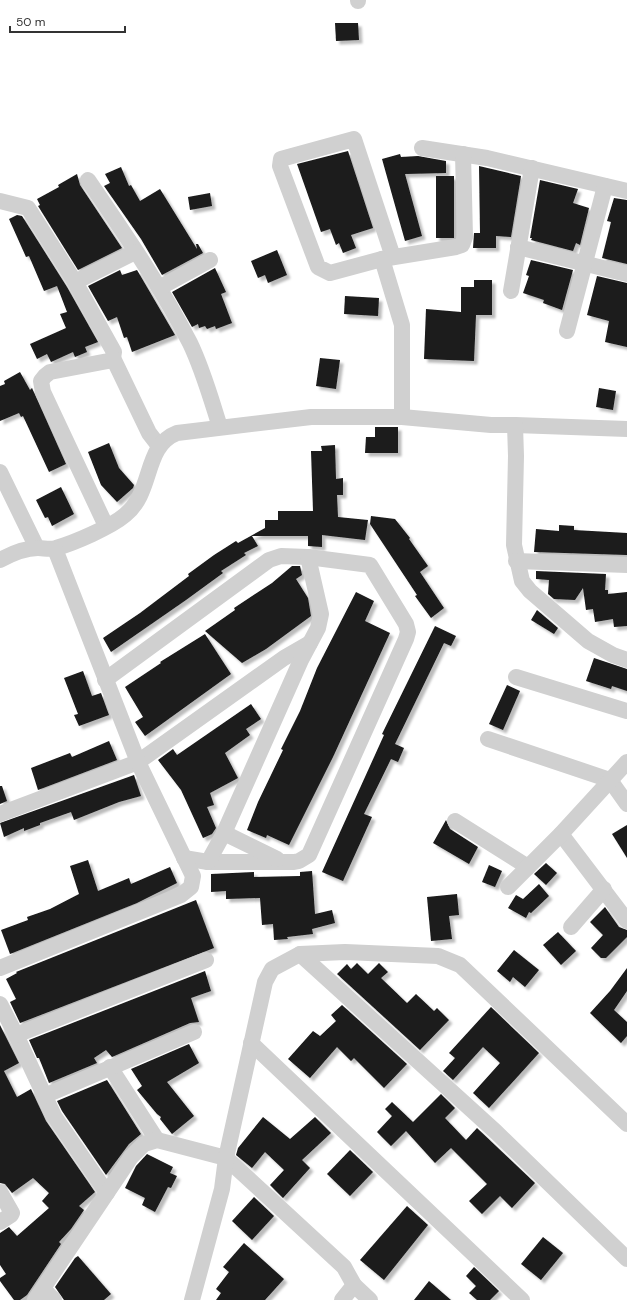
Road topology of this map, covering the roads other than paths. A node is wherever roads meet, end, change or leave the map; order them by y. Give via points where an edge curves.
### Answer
1 (422, 148) dead end
2 (463, 154) junction
3 (532, 168) junction
4 (88, 180) dead end
5 (605, 186) junction
6 (627, 191) edge
7 (0, 201) edge
8 (518, 247) junction
9 (135, 252) junction
10 (387, 258) junction
11 (210, 260) dead end
12 (585, 265) junction
13 (627, 274) edge
14 (75, 282) junction
15 (159, 288) junction
16 (511, 290) dead end
17 (567, 331) dead end
18 (114, 358) junction
19 (402, 417) junction
20 (515, 424) junction
21 (220, 427) junction
22 (627, 429) edge
23 (159, 446) junction
24 (0, 472) edge
25 (106, 526) junction
26 (37, 548) junction
27 (55, 549) junction
28 (308, 557) junction
29 (0, 560) edge
30 (516, 561) junction
31 (627, 565) edge
32 (310, 643) junction
33 (626, 656) edge
34 (516, 677) dead end
35 (105, 680) junction
36 (627, 712) edge
37 (488, 739) dead end
38 (138, 762) junction
39 (627, 762) edge
40 (610, 780) junction
41 (627, 804) edge
42 (0, 814) edge
43 (455, 821) dead end
44 (224, 833) junction
45 (561, 834) junction
46 (184, 858) junction
47 (280, 861) junction
48 (208, 862) junction
49 (528, 867) junction
50 (508, 887) dead end
51 (604, 889) junction
52 (627, 921) edge
53 (571, 927) dead end
54 (300, 954) junction
55 (206, 960) dead end
56 (0, 968) edge
57 (0, 1004) edge
58 (194, 1032) dead end
59 (16, 1035) junction
60 (250, 1043) junction
61 (110, 1067) junction
62 (44, 1096) junction
63 (627, 1124) edge
64 (157, 1140) junction
65 (226, 1158) junction
66 (0, 1192) edge
67 (107, 1193) junction
68 (0, 1222) edge
69 (627, 1259) edge
70 (354, 1285) junction
71 (44, 1296) edge
72 (192, 1300) edge
73 (342, 1300) edge
74 (370, 1300) edge
75 (522, 1300) edge

1 - 2 street
2 - 3 street
2 - 10 street via 464,244 456,248
3 - 5 street
3 - 8 street
4 - 9 street
5 - 6 street
5 - 12 street
7 - 14 street via 28,208
8 - 12 street
8 - 16 street
9 - 14 street
9 - 15 street
10 - 10 street via 354,139 281,159 280,166 318,267 335,272
10 - 19 street via 402,325
11 - 15 street
12 - 13 street
12 - 17 street
14 - 18 street via 114,352
15 - 21 street via 191,345
18 - 23 street via 149,433
18 - 25 street via 50,372 41,381 43,392
19 - 20 street via 492,425
19 - 21 street via 311,417
20 - 22 street
20 - 30 street
21 - 23 street via 177,433 167,437
23 - 25 street via 136,505 124,516
24 - 26 street
25 - 27 street
26 - 27 street
26 - 29 street
27 - 35 street
28 - 32 street via 321,614 318,628
28 - 35 street via 281,556 269,560
28 - 47 street via 370,565 397,606 408,632 309,855 299,861
30 - 31 street
30 - 33 street via 522,581 530,592 588,641 613,655
32 - 38 street via 284,658
32 - 44 street
34 - 36 street
35 - 38 street
37 - 40 street
38 - 42 street
38 - 46 street
39 - 40 street
40 - 41 street
40 - 45 street
43 - 49 street
44 - 47 street
44 - 48 street
45 - 49 street
45 - 51 street
46 - 48 street
46 - 56 street via 193,876 188,891
47 - 48 street
49 - 50 street
51 - 52 street
51 - 53 street
54 - 60 street via 272,969 266,977
54 - 63 street via 345,952 438,956 460,965
54 - 69 street via 496,1132
55 - 59 street
57 - 59 street
58 - 61 street
59 - 62 street
60 - 65 street
60 - 75 street
61 - 62 street
61 - 64 street
62 - 67 street via 54,1116
64 - 65 street
64 - 67 street via 144,1144 137,1150
65 - 70 street via 344,1267
65 - 72 street via 222,1189
66 - 68 street via 12,1213
67 - 71 street
70 - 73 street
70 - 74 street

